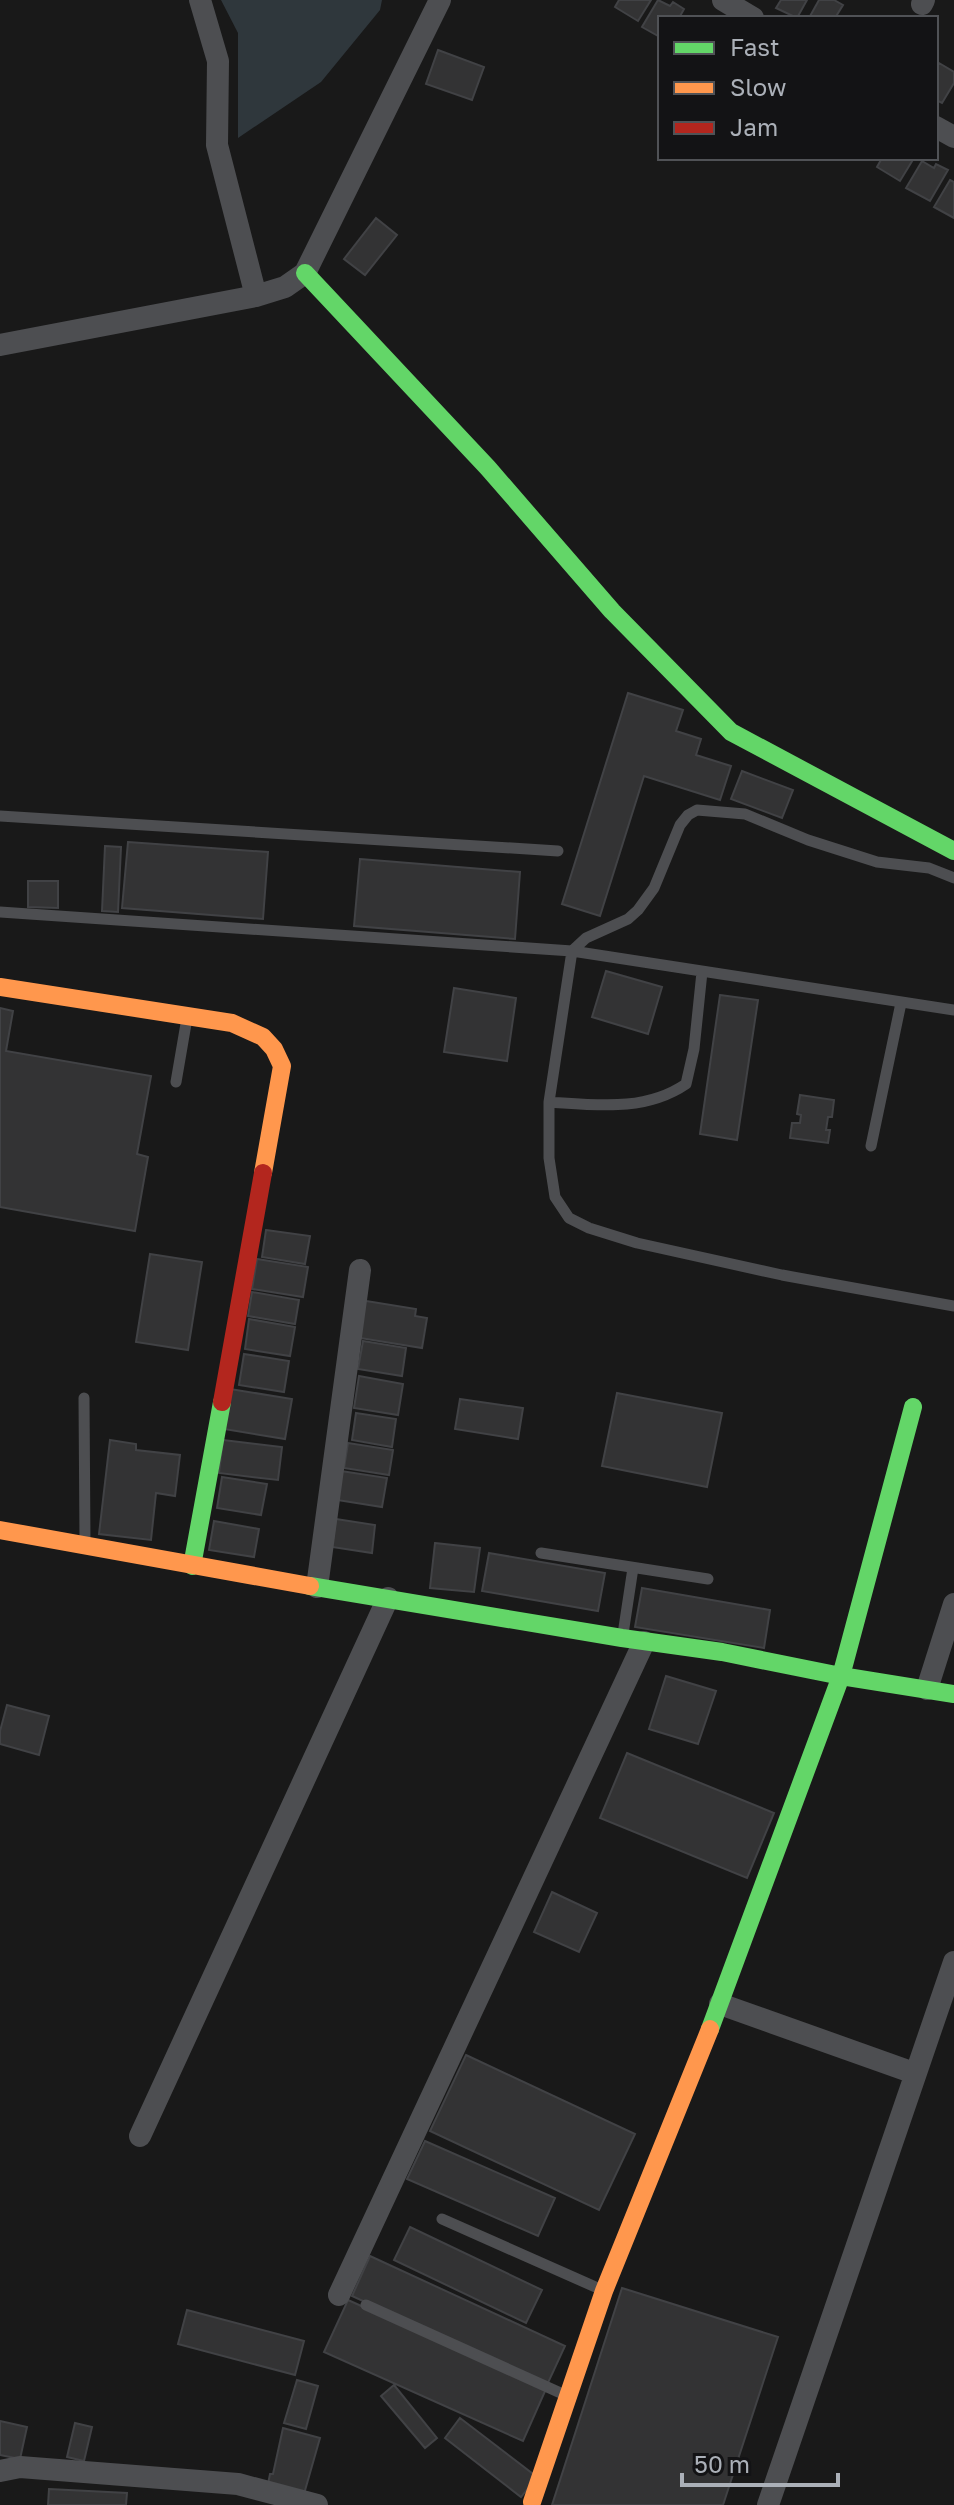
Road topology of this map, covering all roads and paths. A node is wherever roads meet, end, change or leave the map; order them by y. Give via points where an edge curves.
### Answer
1 (200, 0) edge
2 (440, 0) edge
3 (723, 0) edge
4 (750, 16) edge
5 (305, 273) junction
6 (256, 296) junction
7 (0, 345) edge
8 (0, 816) edge
9 (558, 851) dead end
10 (954, 851) edge
11 (954, 878) edge
12 (0, 912) edge
13 (572, 951) junction
14 (702, 972) junction
15 (0, 987) edge
16 (901, 1003) junction
17 (954, 1010) edge
18 (187, 1017) junction
19 (176, 1082) dead end
20 (549, 1102) junction
21 (871, 1146) dead end
22 (360, 1270) dead end
23 (954, 1306) edge
24 (84, 1398) dead end
25 (913, 1407) dead end
26 (0, 1530) edge
27 (85, 1546) junction
28 (541, 1553) dead end
29 (192, 1566) junction
30 (633, 1568) junction
31 (708, 1579) dead end
32 (317, 1587) junction
33 (388, 1598) junction
34 (954, 1604) edge
35 (622, 1638) junction
36 (644, 1642) junction
37 (841, 1676) junction
38 (927, 1689) junction
39 (954, 1694) edge
40 (954, 1962) edge
41 (720, 2004) junction
42 (914, 2073) junction
43 (140, 2136) dead end
44 (442, 2219) dead end
45 (604, 2291) junction
46 (339, 2295) dead end
47 (366, 2305) dead end
48 (569, 2397) junction
49 (0, 2471) edge
50 (532, 2502) dead end
51 (317, 2505) edge
52 (768, 2505) edge

1 - 6 street via 218,61 217,145
2 - 5 street
3 - 4 street
5 - 6 street via 285,287
5 - 10 street via 488,468 612,611 731,732
6 - 7 street
8 - 9 lane
11 - 13 lane via 929,868 877,862 745,814 697,810 680,825 654,888 638,910
12 - 13 lane
13 - 14 lane
13 - 20 lane
14 - 16 lane
14 - 20 lane via 686,1084 668,1097 644,1102
15 - 18 street
16 - 17 lane
16 - 21 lane
18 - 19 lane
18 - 29 street via 255,1030 269,1041 282,1066
20 - 23 lane via 555,1197 569,1218 637,1243
22 - 32 street
24 - 27 lane
25 - 37 street
26 - 27 street
27 - 29 street
28 - 30 lane
29 - 32 street
30 - 31 lane
30 - 35 lane
32 - 33 street
33 - 35 street
33 - 43 street
34 - 38 street
35 - 36 street
36 - 37 street
36 - 46 street
37 - 38 street
37 - 41 street
38 - 39 street
40 - 42 street
41 - 42 street
41 - 45 street
42 - 52 street
44 - 45 lane
45 - 48 street
47 - 48 lane
48 - 50 street
49 - 51 street via 20,2467 238,2484

